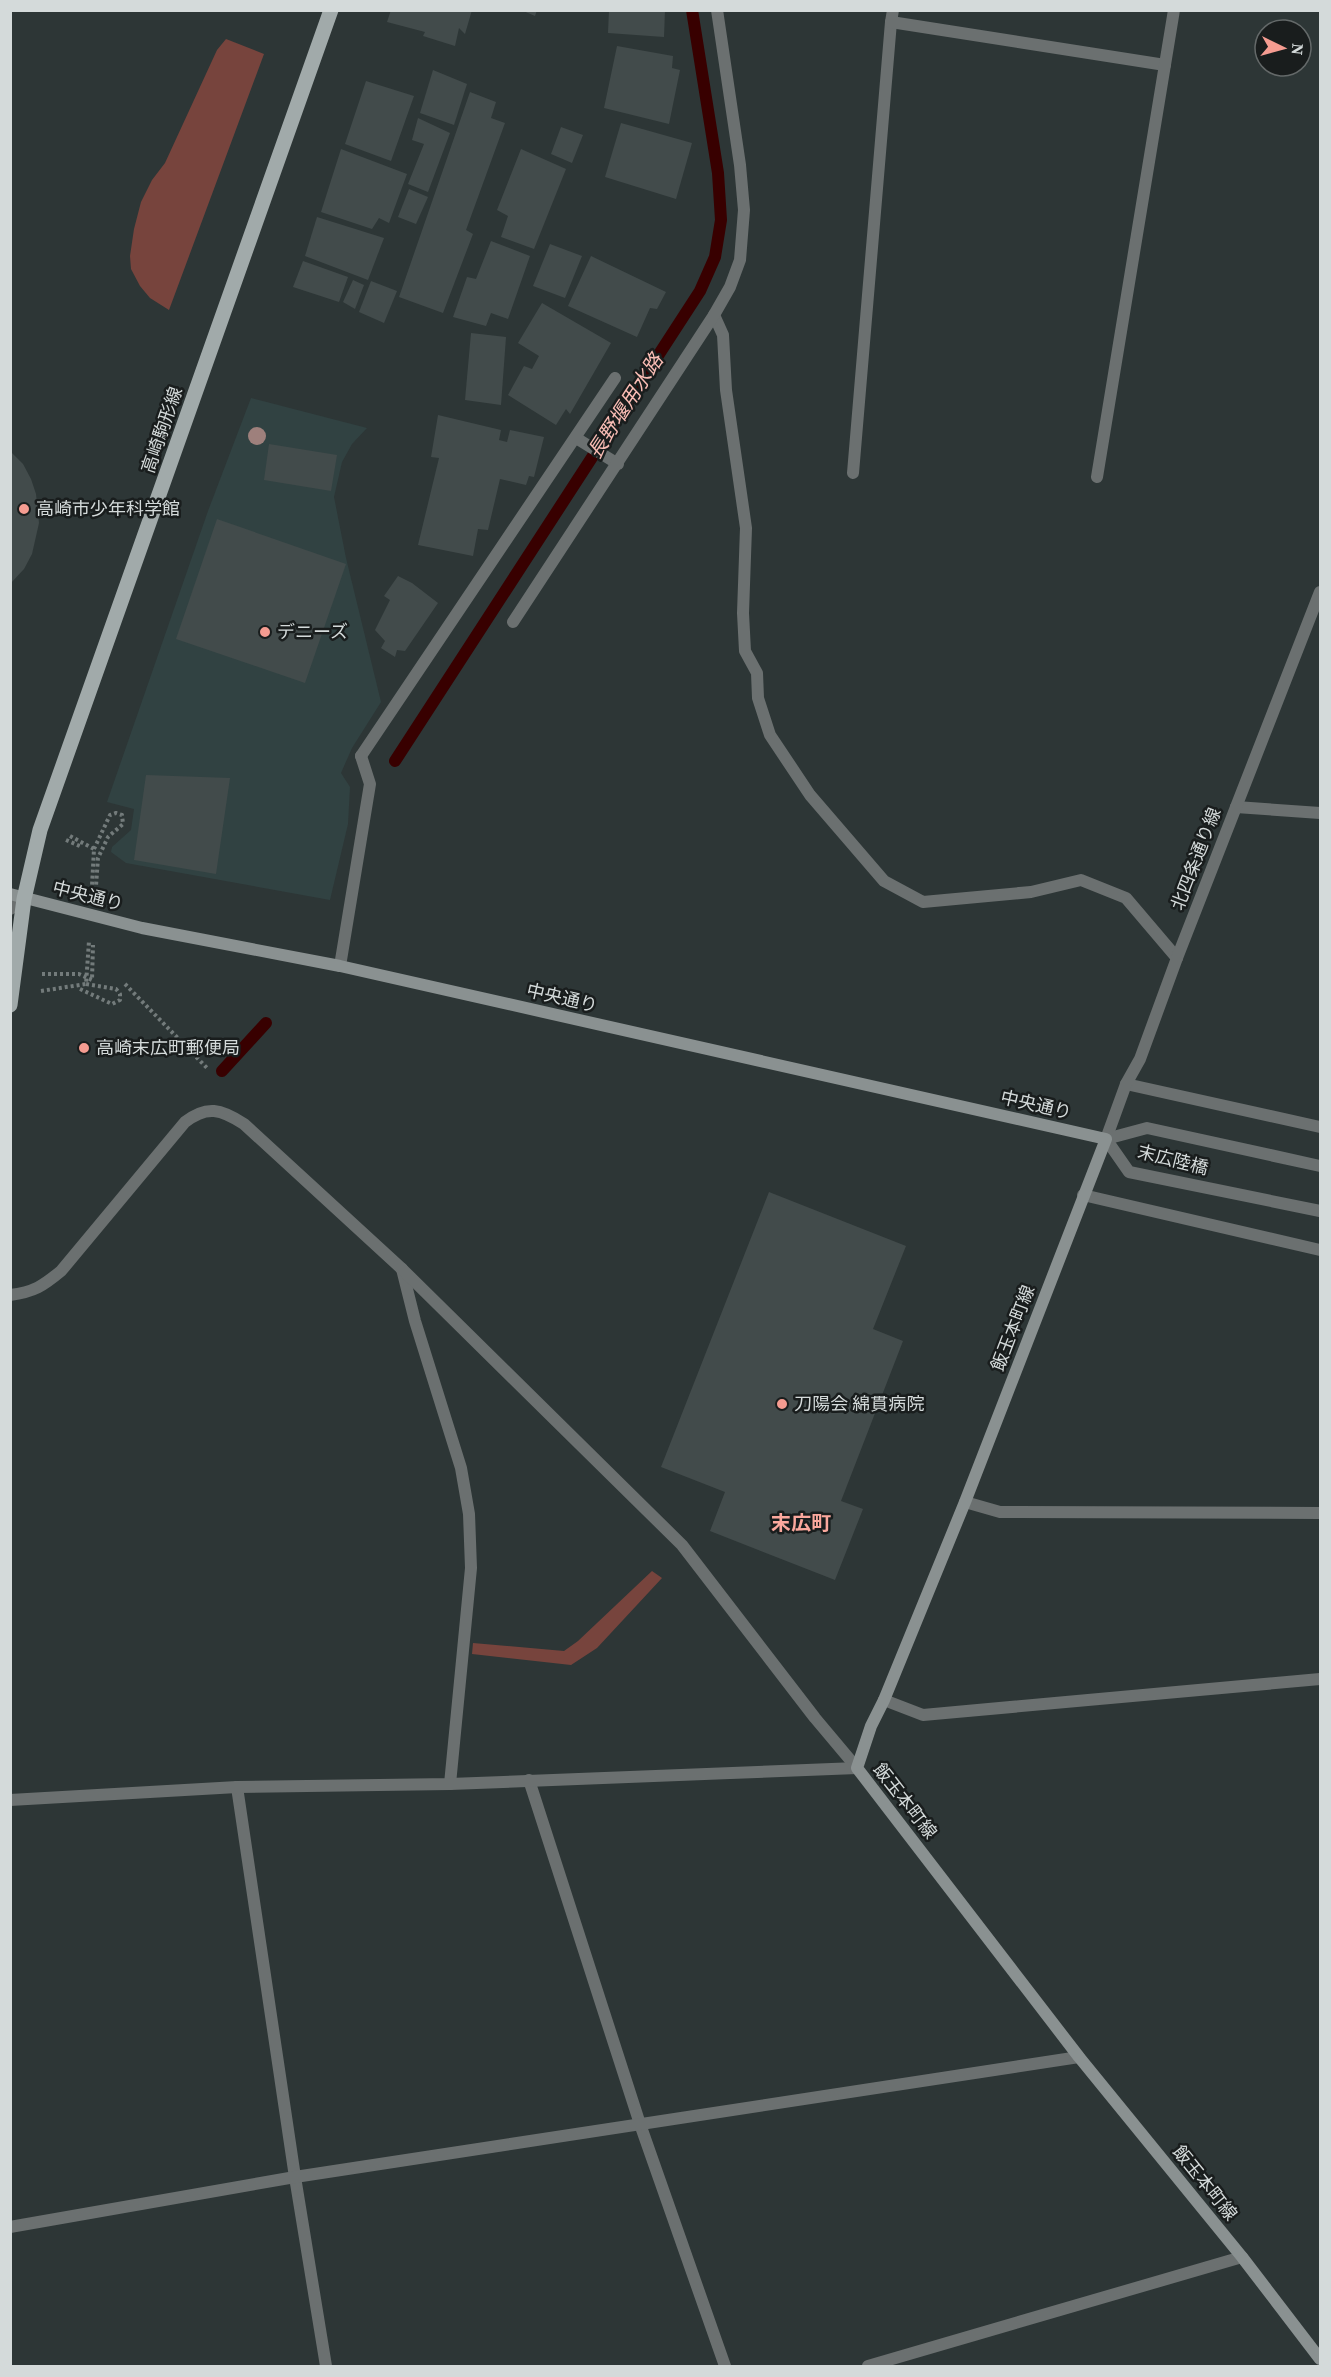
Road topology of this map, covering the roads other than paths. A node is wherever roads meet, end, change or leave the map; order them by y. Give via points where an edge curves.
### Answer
1 (331, 10) edge
2 (717, 10) edge
3 (1174, 10) edge
4 (892, 16) edge
5 (1165, 64) junction
6 (714, 315) junction
7 (615, 378) dead end
8 (581, 442) junction
9 (613, 461) junction
10 (853, 473) dead end
11 (1097, 477) dead end
12 (1320, 592) edge
13 (513, 622) dead end
14 (1236, 807) junction
15 (1320, 813) edge
16 (17, 896) edge
17 (10, 909) edge
18 (1177, 958) junction
19 (340, 966) junction
20 (10, 1005) edge
21 (1126, 1084) junction
22 (1320, 1127) edge
23 (1106, 1139) junction
24 (1320, 1166) edge
25 (1083, 1195) junction
26 (1320, 1211) edge
27 (1320, 1250) edge
28 (402, 1269) junction
29 (10, 1295) edge
30 (965, 1502) junction
31 (1320, 1513) edge
32 (1320, 1679) edge
33 (884, 1700) junction
34 (857, 1768) junction
35 (529, 1780) junction
36 (450, 1784) junction
37 (237, 1787) junction
38 (10, 1800) edge
39 (1079, 2057) junction
40 (640, 2124) junction
41 (295, 2177) junction
42 (10, 2227) edge
43 (1242, 2257) junction
44 (1320, 2359) edge
45 (326, 2367) edge
46 (725, 2367) edge
47 (868, 2367) edge

1 - 16 main road, 高崎駒形線
2 - 6 street via 744,210 740,260
3 - 5 street
4 - 5 street
4 - 10 street
5 - 11 street
6 - 9 street
6 - 18 street via 723,335 726,390 746,528 745,651 757,673 758,698 770,735 810,795 884,881 923,902 1030,892 1080,880 1126,898
7 - 8 street
8 - 9 street
8 - 19 street via 361,756 370,784
9 - 13 street
12 - 14 street, 北四条通り線
14 - 15 street
14 - 18 street, 北四条通り線
16 - 17 street
16 - 19 main road, 中央通り via 142,928
16 - 20 main road, 高崎駒形線
18 - 21 street, 北四条通り線 via 1140,1059
19 - 23 main road, 中央通り
21 - 22 street
21 - 23 street, 北四条通り線
23 - 24 street, 末広陸橋 via 1147,1128
23 - 25 main road, 飯玉本町線
23 - 26 street, 末広陸橋 via 1129,1172
25 - 27 street
25 - 30 main road, 飯玉本町線
28 - 29 street via 244,1124 230,1114 213,1110 198,1112 185,1122 61,1271 36,1290
28 - 34 street via 682,1545
28 - 36 street via 461,1468 469,1514 471,1568
30 - 31 street via 1000,1512
30 - 33 main road, 飯玉本町線
32 - 33 street via 923,1715
33 - 34 main road, 飯玉本町線 via 870,1726
34 - 35 street
34 - 39 main road, 飯玉本町線
35 - 36 street
35 - 40 street
36 - 37 street
37 - 38 street
37 - 41 street
39 - 40 street
39 - 43 main road, 飯玉本町線
40 - 41 street
40 - 46 street
41 - 42 street
41 - 45 street
43 - 44 main road, 飯玉本町線
43 - 47 street

